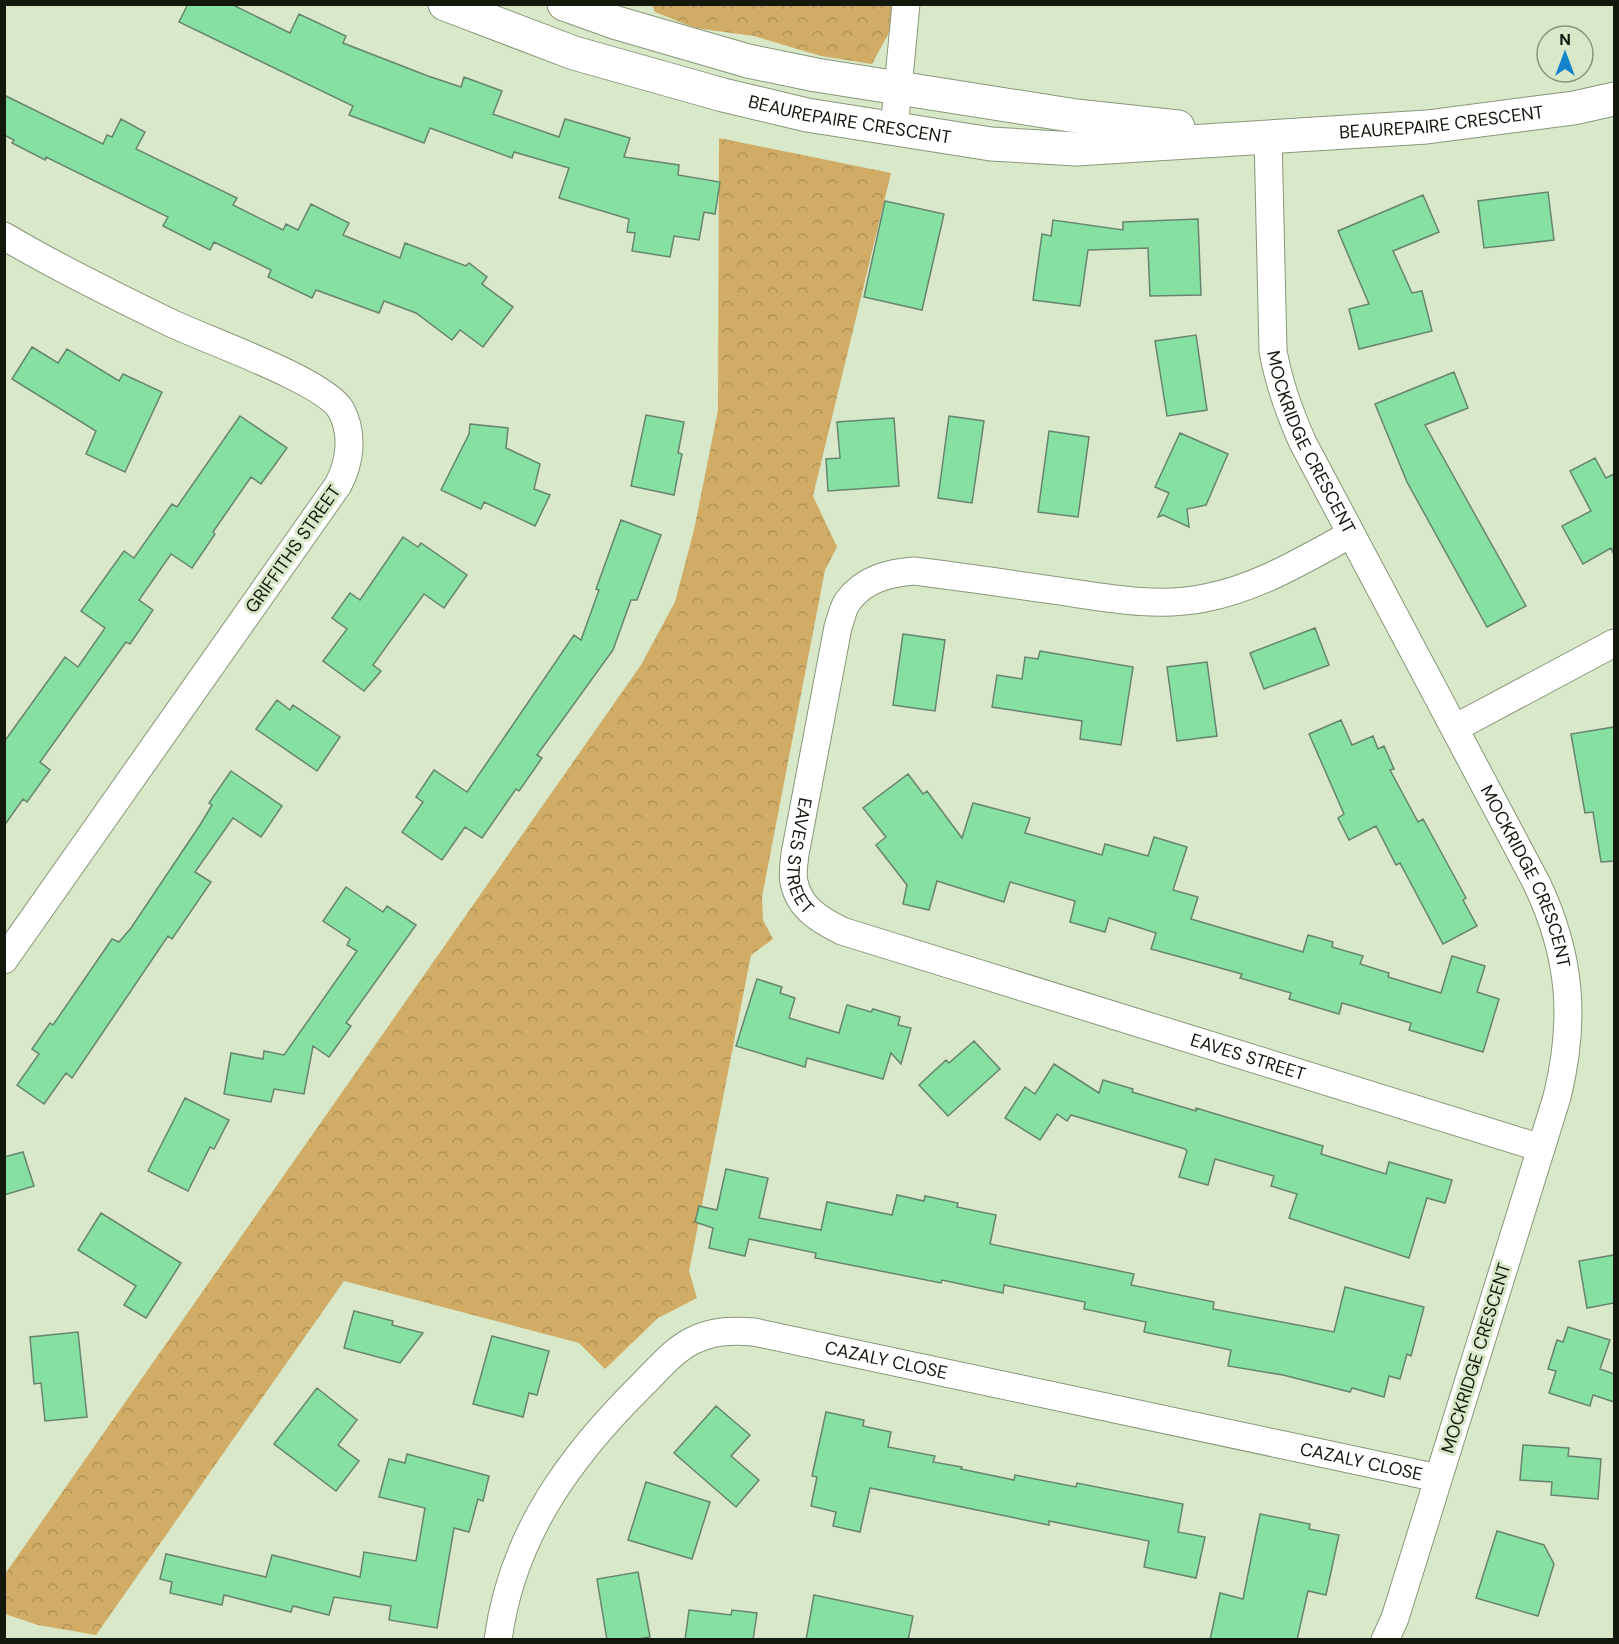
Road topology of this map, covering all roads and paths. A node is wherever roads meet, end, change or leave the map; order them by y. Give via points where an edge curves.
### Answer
1 (445, 4) edge
2 (564, 4) edge
3 (906, 4) edge
4 (898, 90) junction
5 (1614, 99) edge
6 (894, 130) junction
7 (1268, 136) junction
8 (4, 236) edge
9 (1351, 534) junction
10 (1614, 643) edge
11 (1455, 728) junction
12 (4, 960) edge
13 (1541, 1148) junction
14 (1438, 1478) junction
15 (498, 1640) edge
16 (1385, 1640) edge

1 - 6 street, BEAUREPAIRE CRESCENT via 574,53 739,99
2 - 4 street, BEAUREPAIRE CRESCENT via 617,24 748,61
3 - 4 street
4 - 6 street
4 - 7 street, BEAUREPAIRE CRESCENT via 1076,117
5 - 7 street, BEAUREPAIRE CRESCENT via 1427,128
6 - 7 street, BEAUREPAIRE CRESCENT via 991,144 1076,150
7 - 9 street, MOCKRIDGE CRESCENT via 1271,318 1279,384 1290,415
8 - 12 street, GRIFFITHS STREET via 172,324 309,384 341,409 348,429 349,450 338,485
9 - 11 street, MOCKRIDGE CRESCENT
9 - 13 street, EAVES STREET via 1244,588 1161,603 914,571 888,573 865,584 847,602 838,627 795,854 794,882 805,907 821,921 842,931
10 - 11 street
11 - 13 street, MOCKRIDGE CRESCENT via 1542,893 1565,965 1567,1045
13 - 14 street, MOCKRIDGE CRESCENT
14 - 15 street, CAZALY CLOSE via 754,1332 711,1333 689,1342 672,1356 613,1415 565,1471 520,1557
14 - 16 street, MOCKRIDGE CRESCENT

